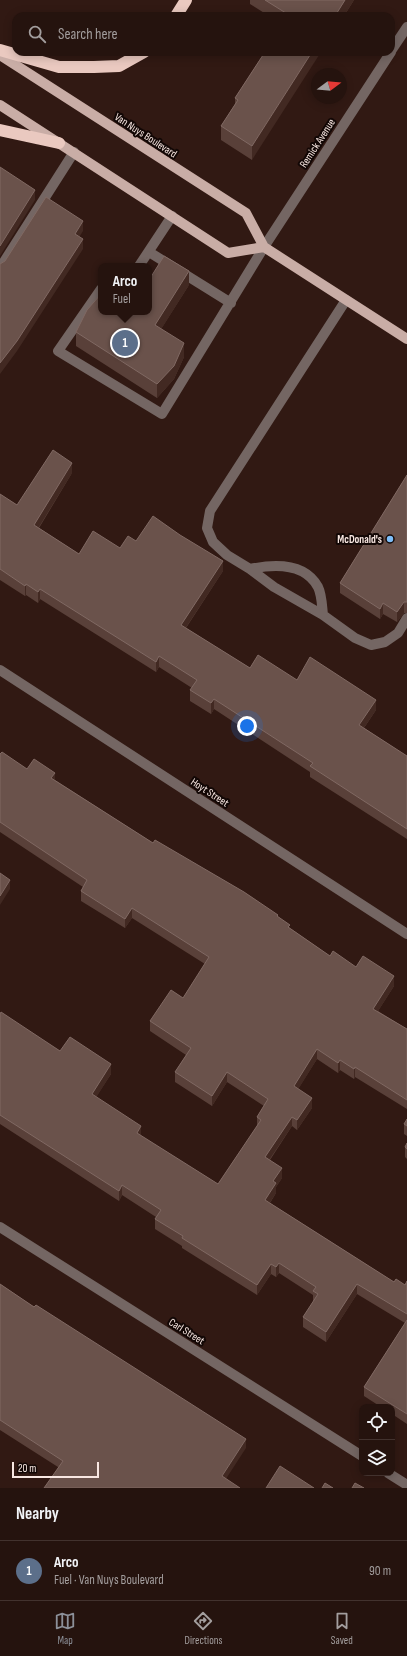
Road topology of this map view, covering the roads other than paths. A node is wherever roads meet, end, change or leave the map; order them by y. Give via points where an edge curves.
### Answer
1 (186, 0) edge
2 (178, 12) edge
3 (407, 27) edge
4 (395, 46) edge
5 (0, 50) edge
6 (12, 53) edge
7 (0, 55) edge
8 (21, 56) edge
9 (137, 56) edge
10 (388, 56) edge
11 (0, 105) edge
12 (0, 130) edge
13 (58, 143) junction
14 (74, 152) junction
15 (172, 216) junction
16 (264, 247) junction
17 (148, 252) junction
18 (141, 263) edge
19 (0, 268) edge
20 (98, 293) edge
21 (346, 300) junction
22 (231, 302) junction
23 (407, 339) edge
24 (250, 569) junction
25 (323, 615) junction
26 (407, 618) edge
27 (1, 673) edge
28 (407, 934) edge
29 (0, 1227) edge
30 (359, 1454) edge
31 (393, 1476) edge
32 (407, 1485) edge

1 - 2 highway
3 - 4 street, Remick Avenue
5 - 6 highway
7 - 16 main road, Van Nuys Boulevard via 246,213
8 - 9 highway via 59,67 87,67 119,66
10 - 16 street, Remick Avenue
11 - 13 main road
12 - 13 highway
13 - 14 main road
14 - 15 main road
14 - 19 street
15 - 16 main road via 228,253
15 - 17 street
16 - 21 main road, Van Nuys Boulevard
16 - 22 street, Remick Avenue
17 - 18 street
17 - 22 street
20 - 22 street, Remick Avenue via 58,351 162,414
21 - 23 main road, Van Nuys Boulevard
21 - 24 street via 207,519 207,528 213,542 227,555
24 - 25 street via 274,587
24 - 25 street via 268,565 284,566 310,577 318,588
25 - 26 street via 355,638 371,645 385,642 398,633
27 - 28 street, Hoyt Street
29 - 30 street, Carl Street
31 - 32 street

